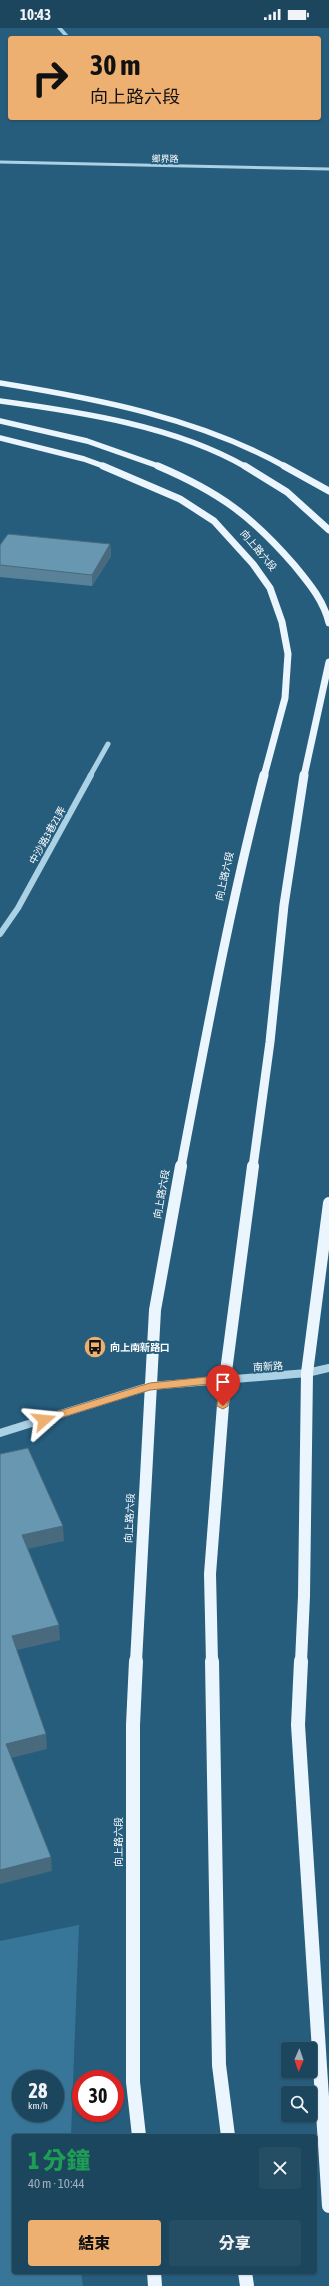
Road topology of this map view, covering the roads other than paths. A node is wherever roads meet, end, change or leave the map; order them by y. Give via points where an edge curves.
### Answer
1 (0, 162) edge
2 (329, 169) edge
3 (0, 383) edge
4 (0, 401) edge
5 (0, 421) edge
6 (0, 438) edge
7 (329, 491) edge
8 (329, 530) edge
9 (329, 623) edge
10 (329, 662) edge
11 (108, 744) dead end
12 (0, 934) edge
13 (329, 1203) edge
14 (329, 1368) edge
15 (307, 1373) junction
16 (225, 1379) junction
17 (150, 1386) junction
18 (0, 1433) edge
19 (139, 2134) edge
20 (228, 2134) edge
21 (329, 2206) edge
22 (154, 2274) edge
23 (245, 2274) edge
24 (155, 2286) edge
25 (247, 2286) edge

1 - 2 street, 鄉界路
3 - 7 main road via 67,394 152,413 253,449
4 - 8 main road via 144,428 191,444 271,480 303,504
5 - 9 main road, 向上路六段 via 104,447 148,462 226,500 270,537 311,585
6 - 17 main road, 向上路六段 via 123,473 180,500 214,521 253,564 270,588 282,622 288,654 285,698 248,837 216,981 156,1310
10 - 16 main road via 306,761 284,905 270,1042
11 - 12 street, 中沙路3巷21弄 via 18,908
13 - 15 main road
14 - 15 street, 南新路
15 - 16 street, 南新路
15 - 21 main road via 304,1596 298,1725
16 - 17 street, 南新路
16 - 20 main road via 210,1574 219,2064
17 - 18 street, 南新路
17 - 19 main road, 向上路六段 via 133,1725 133,2082
22 - 24 main road
23 - 25 main road

